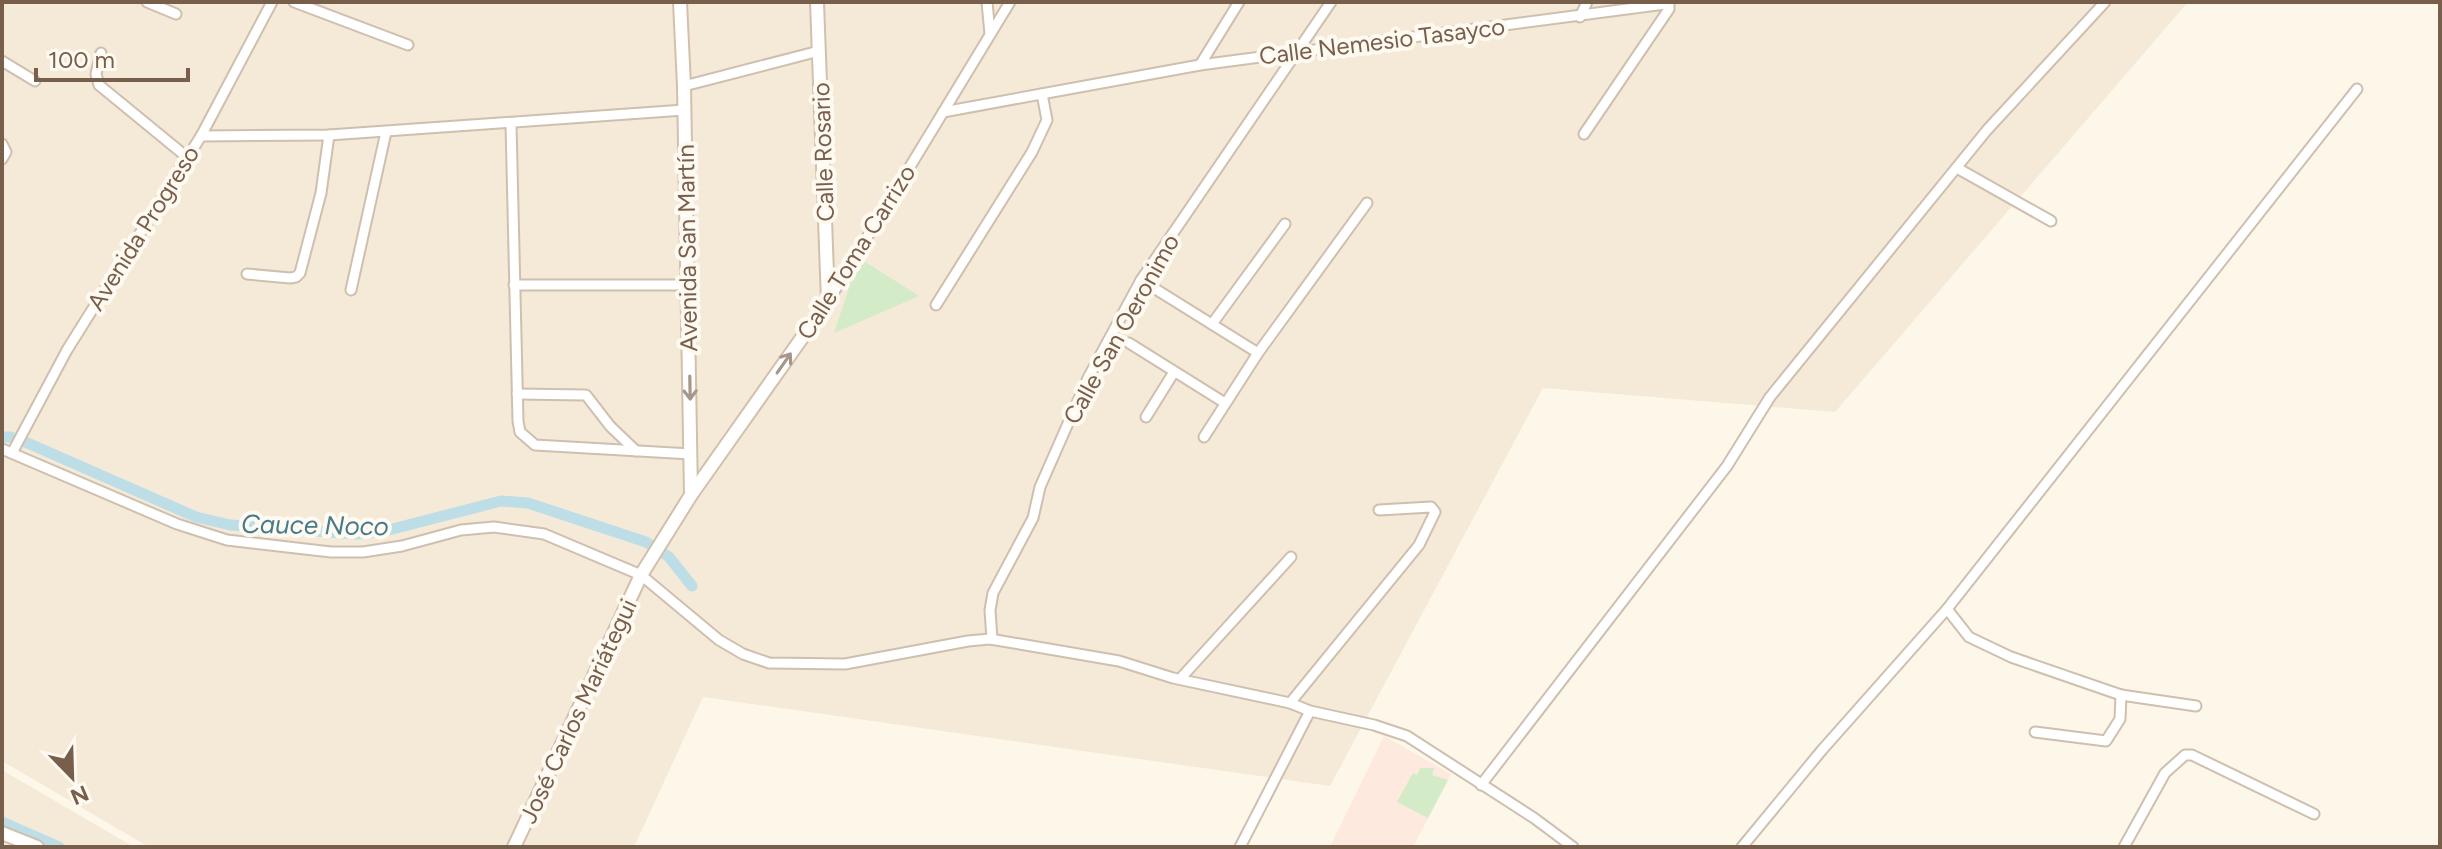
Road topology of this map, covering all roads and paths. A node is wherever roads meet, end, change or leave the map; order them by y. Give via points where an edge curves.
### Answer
1 (147, 2) edge
2 (272, 2) edge
3 (294, 2) edge
4 (680, 2) edge
5 (817, 2) edge
6 (987, 2) edge
7 (1010, 2) edge
8 (1239, 2) edge
9 (1331, 2) edge
10 (1587, 2) edge
11 (2105, 2) edge
12 (176, 14) dead end
13 (1580, 17) junction
14 (990, 34) junction
15 (408, 45) dead end
16 (1298, 50) junction
17 (819, 51) junction
18 (101, 53) dead end
19 (2, 61) edge
20 (1200, 65) junction
21 (35, 81) dead end
22 (684, 86) junction
23 (2357, 89) dead end
24 (1042, 94) junction
25 (684, 110) junction
26 (943, 112) junction
27 (511, 124) junction
28 (386, 132) junction
29 (1584, 134) dead end
30 (329, 135) junction
31 (201, 136) junction
32 (2, 144) edge
33 (3, 158) edge
34 (188, 158) junction
35 (1957, 168) junction
36 (1367, 203) dead end
37 (2051, 221) dead end
38 (1285, 224) dead end
39 (247, 274) dead end
40 (1141, 280) junction
41 (514, 285) junction
42 (688, 285) junction
43 (351, 290) dead end
44 (828, 301) junction
45 (936, 305) dead end
46 (1212, 324) junction
47 (1129, 343) dead end
48 (1258, 353) junction
49 (1174, 372) junction
50 (517, 394) junction
51 (1225, 403) junction
52 (1146, 417) dead end
53 (1204, 437) dead end
54 (7, 451) edge
55 (636, 451) junction
56 (691, 454) junction
57 (691, 495) junction
58 (1379, 510) dead end
59 (658, 549) joint
60 (1291, 557) dead end
61 (641, 575) junction
62 (1947, 609) junction
63 (992, 639) junction
64 (1180, 679) junction
65 (2121, 695) junction
66 (1290, 703) junction
67 (2196, 706) dead end
68 (1310, 711) junction
69 (2035, 732) dead end
70 (1481, 785) junction
71 (2314, 814) dead end
72 (2, 833) edge
73 (37, 847) edge
74 (514, 847) edge
75 (1240, 847) edge
76 (1573, 847) edge
77 (1742, 847) edge
78 (2124, 847) edge

1 - 12 street
2 - 31 street, Avenida Progreso
3 - 15 street
4 - 22 main road, Avenida San Martín
5 - 17 main road, Calle Rosario
6 - 14 street
7 - 14 street, Calle Toma Carrizo
8 - 20 street
9 - 16 street, Calle San Oeronimo
10 - 13 street
11 - 35 street
13 - 16 street, Calle Nemesio Tasayco
13 - 29 street, Calle Nemesio Tasayco via 1669,5
14 - 26 street, Calle Toma Carrizo
16 - 20 street, Calle Nemesio Tasayco
16 - 40 street, Calle San Oeronimo
17 - 22 street
17 - 44 main road, Calle Rosario
18 - 34 street via 99,85
19 - 21 street
20 - 24 street, Calle Nemesio Tasayco
22 - 25 main road, Avenida San Martín
23 - 62 street
24 - 26 street, Calle Nemesio Tasayco
24 - 45 street via 1047,120 1032,152
25 - 27 street
25 - 42 main road, Avenida San Martín
26 - 44 street, Calle Toma Carrizo
27 - 28 street
27 - 41 street
28 - 30 street
28 - 43 street
30 - 31 street
30 - 39 street via 321,193 300,273 290,278
31 - 34 street, Avenida Progreso
32 - 33 street
34 - 54 street, Avenida Progreso
35 - 37 street
35 - 70 street via 1770,397 1727,466
36 - 48 street
38 - 46 street
40 - 46 street
40 - 63 street, Calle San Oeronimo via 1088,378 1040,487 1033,518 993,593
41 - 42 street
41 - 50 street
42 -> 56 main road, Avenida San Martín
57 -> 44 main road, Calle Toma Carrizo
46 - 48 street
47 - 49 street
48 - 51 street
49 - 51 street
49 - 52 street
50 - 55 street via 586,395
50 - 55 street via 520,432 535,445
51 - 53 street
54 - 61 street via 227,540 363,552 494,527 544,534
55 - 56 street
56 - 57 main road, Avenida San Martín
57 - 59 main road, Calle Toma Carrizo
58 - 66 street via 1431,507 1435,516 1419,545
59 - 61 main road, José Carlos Mariátegui
60 - 64 street
61 - 63 street via 719,640 769,663 845,664
61 - 74 main road, José Carlos Mariátegui
62 - 65 street via 1969,637
62 - 77 street
63 - 64 street via 1119,661
64 - 66 street
65 - 67 street
65 - 69 street via 2120,719 2106,741
66 - 68 street
68 - 70 street via 1407,736
68 - 75 street
70 - 76 street
71 - 78 street via 2185,755 2165,773
72 - 73 main road

